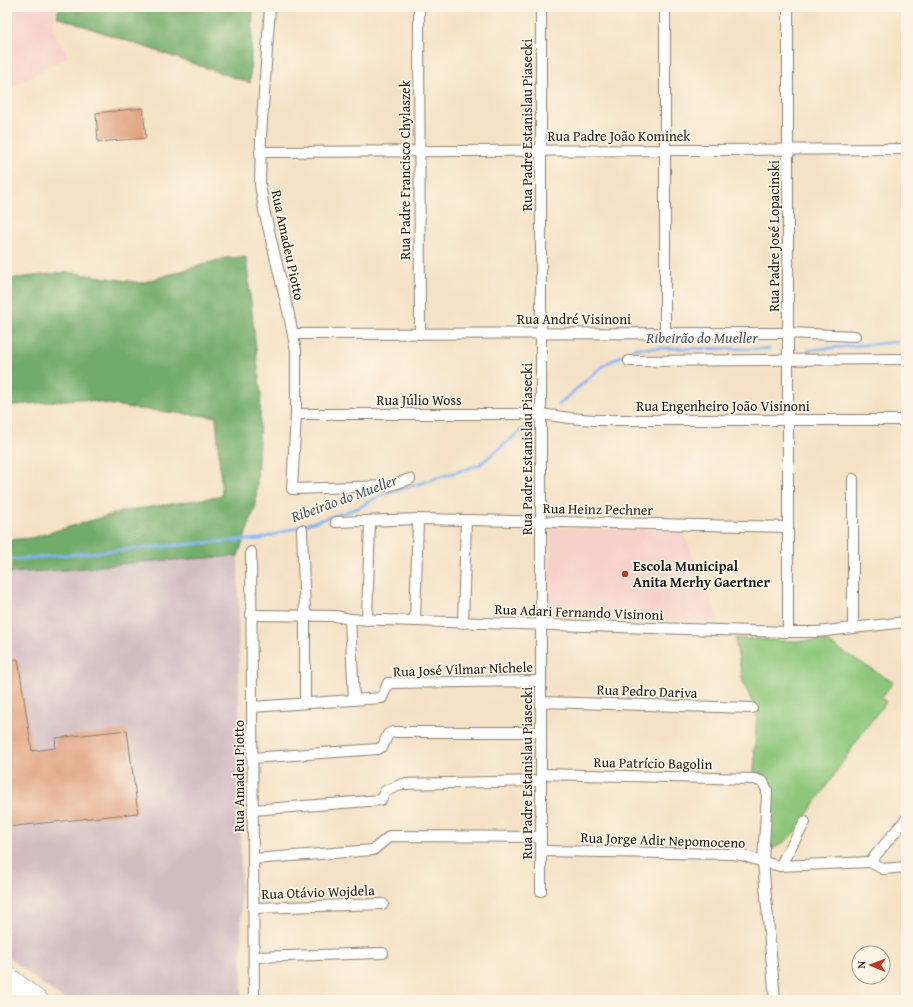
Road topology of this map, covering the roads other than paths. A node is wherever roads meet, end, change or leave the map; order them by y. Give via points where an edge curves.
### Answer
1 (270, 7) edge
2 (419, 7) edge
3 (540, 7) edge
4 (665, 7) edge
5 (788, 7) edge
6 (788, 149) junction
7 (906, 149) edge
8 (665, 150) junction
9 (419, 151) junction
10 (541, 151) junction
11 (260, 152) junction
12 (665, 333) junction
13 (788, 333) junction
14 (293, 334) junction
15 (420, 334) junction
16 (541, 334) junction
17 (855, 336) dead end
18 (906, 359) edge
19 (788, 360) junction
20 (629, 361) dead end
21 (296, 414) junction
22 (541, 414) junction
23 (788, 420) junction
24 (906, 420) edge
25 (410, 479) dead end
26 (853, 479) dead end
27 (418, 519) junction
28 (466, 520) junction
29 (370, 521) junction
30 (336, 522) dead end
31 (540, 522) junction
32 (788, 527) junction
33 (302, 530) dead end
34 (251, 552) dead end
35 (251, 615) junction
36 (305, 615) junction
37 (350, 619) junction
38 (367, 620) junction
39 (415, 621) junction
40 (906, 622) edge
41 (463, 623) junction
42 (540, 626) junction
43 (853, 628) junction
44 (788, 632) junction
45 (541, 681) junction
46 (354, 700) junction
47 (541, 702) junction
48 (305, 703) junction
49 (252, 707) junction
50 (752, 708) dead end
51 (541, 732) junction
52 (252, 758) junction
53 (541, 778) junction
54 (253, 810) junction
55 (906, 819) edge
56 (806, 822) dead end
57 (541, 838) junction
58 (541, 851) junction
59 (253, 859) junction
60 (762, 862) junction
61 (870, 862) junction
62 (780, 866) junction
63 (906, 867) edge
64 (541, 891) dead end
65 (383, 904) dead end
66 (254, 908) junction
67 (383, 953) dead end
68 (254, 957) junction
69 (7, 973) edge
70 (7, 986) edge
71 (24, 1000) edge
72 (42, 1000) edge
73 (254, 1000) edge
74 (775, 1000) edge

1 - 11 street, Rua Amadeu Piotto
2 - 9 street, Rua Padre Francisco Chylaszek
3 - 10 street, Rua Padre Estanislau Piasecki
4 - 8 street
5 - 6 street, Rua Padre José Lopacinski
6 - 7 street, Rua Padre João Kominek
6 - 8 street, Rua Padre João Kominek
6 - 13 street, Rua Padre José Lopacinski
8 - 10 street, Rua Padre João Kominek
8 - 12 street
9 - 10 street, Rua Padre João Kominek
9 - 11 street, Rua Padre João Kominek
9 - 15 street, Rua Padre Francisco Chylaszek
10 - 16 street, Rua Padre Estanislau Piasecki
11 - 14 street, Rua Amadeu Piotto via 262,197
12 - 13 street, Rua André Visinoni
12 - 16 street, Rua André Visinoni
13 - 17 street, Rua André Visinoni
13 - 19 street, Rua Padre José Lopacinski
14 - 15 street, Rua André Visinoni
14 - 21 street, Rua Amadeu Piotto via 297,364
15 - 16 street, Rua André Visinoni
16 - 22 street, Rua Padre Estanislau Piasecki
18 - 19 street
19 - 20 street
19 - 23 street, Rua Padre José Lopacinski
21 - 22 street, Rua Júlio Woss
21 - 25 street, Rua Amadeu Piotto via 292,489 388,486
22 - 23 street, Rua Engenheiro João Visinoni via 594,420
22 - 31 street, Rua Padre Estanislau Piasecki
23 - 24 street, Rua Engenheiro João Visinoni
23 - 32 street, Rua Padre José Lopacinski
26 - 43 street
27 - 28 street, Rua Heinz Pechner
27 - 29 street, Rua Heinz Pechner
27 - 39 street
28 - 31 street, Rua Heinz Pechner
28 - 41 street
29 - 30 street, Rua Heinz Pechner
29 - 38 street
31 - 32 street, Rua Heinz Pechner
31 - 42 street, Rua Padre Estanislau Piasecki
32 - 44 street, Rua Padre José Lopacinski
33 - 36 street
34 - 35 street, Rua Amadeu Piotto
35 - 36 street, Rua Adari Fernando Visinoni
35 - 49 street, Rua Amadeu Piotto
36 - 37 street, Rua Adari Fernando Visinoni
36 - 48 street
37 - 38 street, Rua Adari Fernando Visinoni
37 - 46 street
38 - 39 street, Rua Adari Fernando Visinoni
39 - 41 street, Rua Adari Fernando Visinoni
40 - 43 street, Rua Adari Fernando Visinoni
41 - 42 street, Rua Adari Fernando Visinoni
42 - 44 street, Rua Adari Fernando Visinoni
42 - 45 street, Rua Padre Estanislau Piasecki
43 - 44 street, Rua Adari Fernando Visinoni
45 - 46 street, Rua José Vilmar Nichele via 388,683 382,698
45 - 47 street, Rua Padre Estanislau Piasecki
46 - 48 street, Rua José Vilmar Nichele
47 - 50 street, Rua Pedro Dariva
47 - 51 street, Rua Padre Estanislau Piasecki
48 - 49 street, Rua José Vilmar Nichele
49 - 52 street, Rua Amadeu Piotto
51 - 52 street via 393,732 388,734 378,749
51 - 53 street, Rua Padre Estanislau Piasecki
52 - 54 street, Rua Amadeu Piotto
53 - 54 street, Rua Patrício Bagolin via 411,783 385,791 381,800
53 - 57 street, Rua Padre Estanislau Piasecki
53 - 60 street, Rua Patrício Bagolin via 754,779 764,782 767,794
54 - 59 street, Rua Amadeu Piotto
55 - 61 street
56 - 62 street
57 - 58 street, Rua Padre Estanislau Piasecki
57 - 59 street via 390,836 373,850
58 - 60 street, Rua Jorge Adir Nepomoceno via 731,854
58 - 64 street, Rua Padre Estanislau Piasecki
59 - 66 street, Rua Amadeu Piotto
60 - 62 street, Rua Jorge Adir Nepomoceno
60 - 74 street
61 - 62 street, Rua Jorge Adir Nepomoceno
61 - 63 street via 883,869
65 - 66 street, Rua Otávio Wojdela
66 - 68 street, Rua Amadeu Piotto
67 - 68 street
68 - 73 street, Rua Amadeu Piotto
69 - 72 main road
70 - 71 highway

